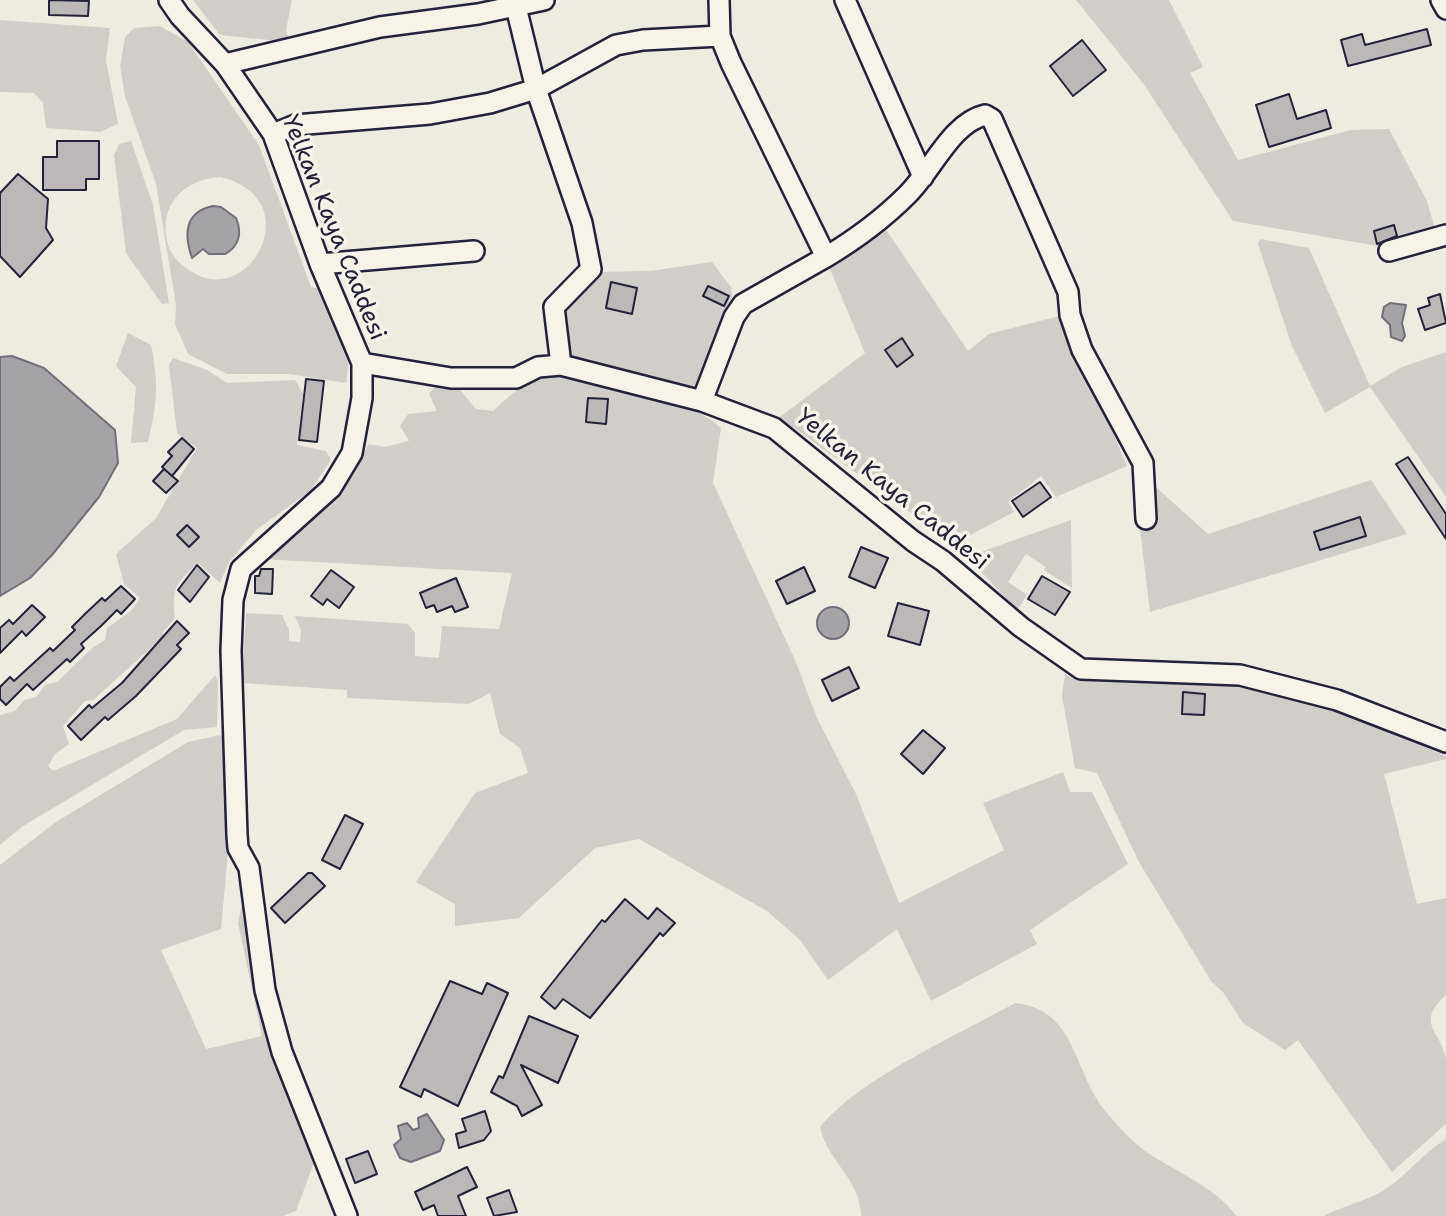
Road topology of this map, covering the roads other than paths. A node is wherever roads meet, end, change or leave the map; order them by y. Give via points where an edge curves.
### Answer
1 (169, 0) edge
2 (544, 0) edge
3 (719, 0) edge
4 (845, 0) edge
5 (1441, 0) edge
6 (516, 8) junction
7 (1446, 9) edge
8 (720, 36) junction
9 (225, 64) junction
10 (536, 89) junction
11 (273, 134) junction
12 (923, 177) junction
13 (1446, 235) edge
14 (474, 251) dead end
15 (1388, 251) dead end
16 (826, 257) junction
17 (320, 264) junction
18 (362, 363) junction
19 (561, 365) junction
20 (702, 401) junction
21 (1146, 519) dead end
22 (1446, 742) edge
23 (347, 1216) edge

1 - 9 street, Yelkan Kaya Caddesi
2 - 6 street
3 - 8 street
4 - 12 street
5 - 7 street
6 - 9 street via 380,27
6 - 10 street
8 - 10 street via 616,45
8 - 16 street
9 - 11 street, Yelkan Kaya Caddesi
10 - 11 street via 430,114 295,125
10 - 19 street via 582,223 591,269 554,307
11 - 17 street, Yelkan Kaya Caddesi
12 - 16 street via 861,236
12 - 21 street via 970,121 985,115 992,119 1068,292 1082,350 1143,463
13 - 15 street
14 - 17 street
16 - 20 street via 743,304
17 - 18 street, Yelkan Kaya Caddesi
18 - 19 street, Yelkan Kaya Caddesi via 451,378 516,378 538,367
18 - 23 street via 362,398 352,453 331,488 241,569 233,600 231,651 238,848 249,868 265,990 282,1052
19 - 20 street, Yelkan Kaya Caddesi
20 - 22 street, Yelkan Kaya Caddesi via 774,428 1021,627 1081,669 1240,675 1337,700

